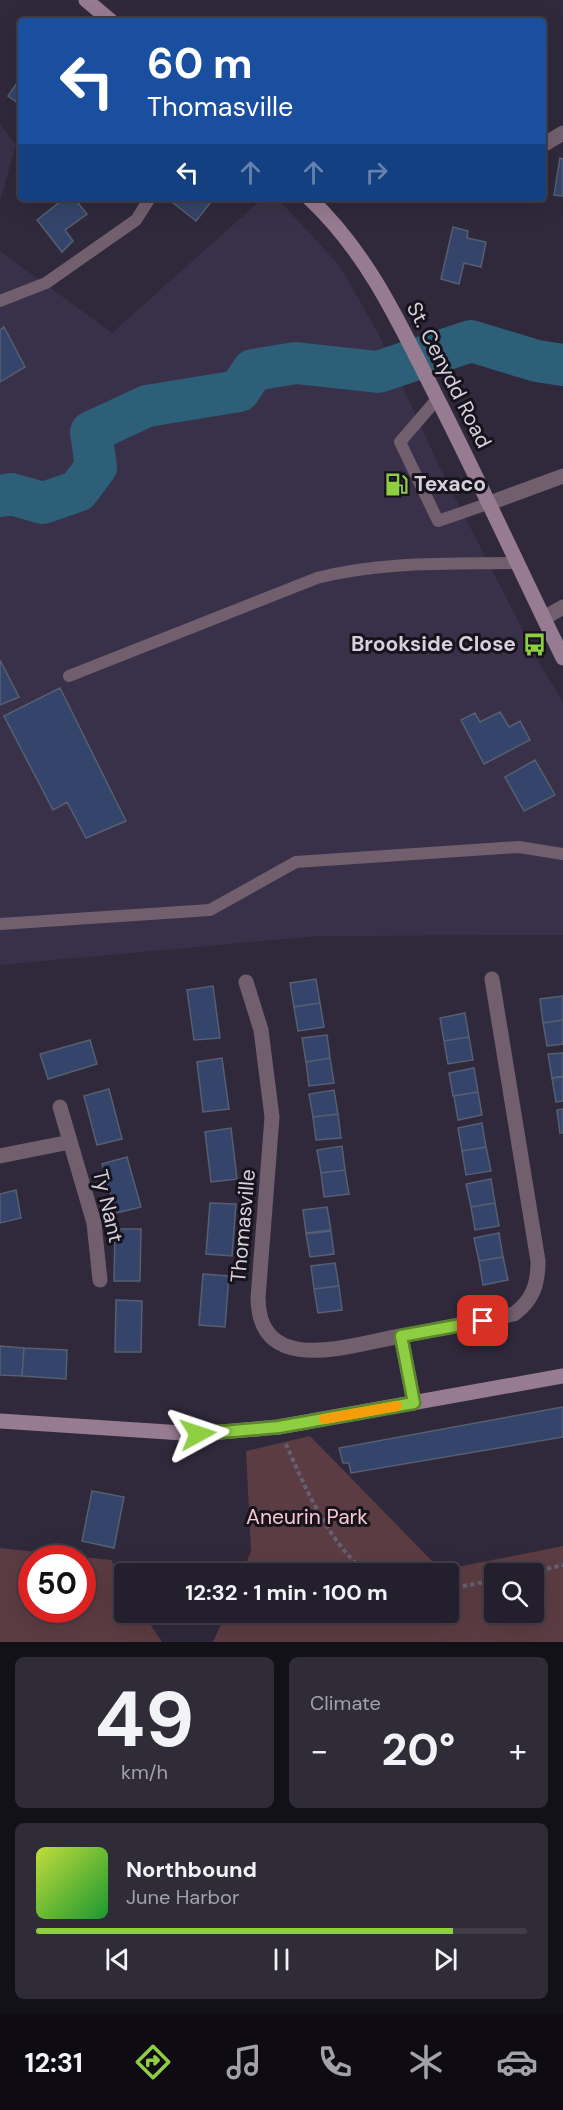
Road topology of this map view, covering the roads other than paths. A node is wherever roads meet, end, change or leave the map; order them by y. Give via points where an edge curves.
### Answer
1 (87, 0) edge
2 (108, 18) edge
3 (563, 133) edge
4 (546, 143) edge
5 (148, 201) edge
6 (312, 201) edge
7 (0, 301) edge
8 (438, 399) junction
9 (563, 476) edge
10 (490, 502) junction
11 (517, 562) junction
12 (563, 607) edge
13 (544, 618) junction
14 (563, 658) edge
15 (69, 676) dead end
16 (563, 854) edge
17 (0, 924) edge
18 (492, 979) dead end
19 (246, 982) dead end
20 (60, 1107) dead end
21 (70, 1142) junction
22 (0, 1156) edge
23 (100, 1280) dead end
24 (401, 1336) junction
25 (563, 1376) edge
26 (414, 1403) junction
27 (0, 1420) edge

1 - 2 main road
3 - 4 street
5 - 7 lane via 136,220 46,283
6 - 8 main road, St. Cenydd Road via 350,241 392,308
8 - 10 main road, St. Cenydd Road
8 - 10 lane via 400,442 438,521
9 - 10 street
10 - 11 main road, St. Cenydd Road
11 - 13 main road, St. Cenydd Road
11 - 15 lane via 386,566 334,574
12 - 13 street
13 - 14 main road, St. Cenydd Road
16 - 17 lane via 519,847 296,862 210,910
18 - 24 street, Thomasville via 538,1261 536,1286 514,1314
19 - 24 street, Thomasville via 261,1030 272,1117 258,1298 262,1323 281,1345 297,1352
20 - 21 street, Ty Nant
21 - 22 street
21 - 23 street, Ty Nant via 94,1223
24 - 26 street
25 - 26 main road
26 - 27 main road via 279,1427 198,1434

